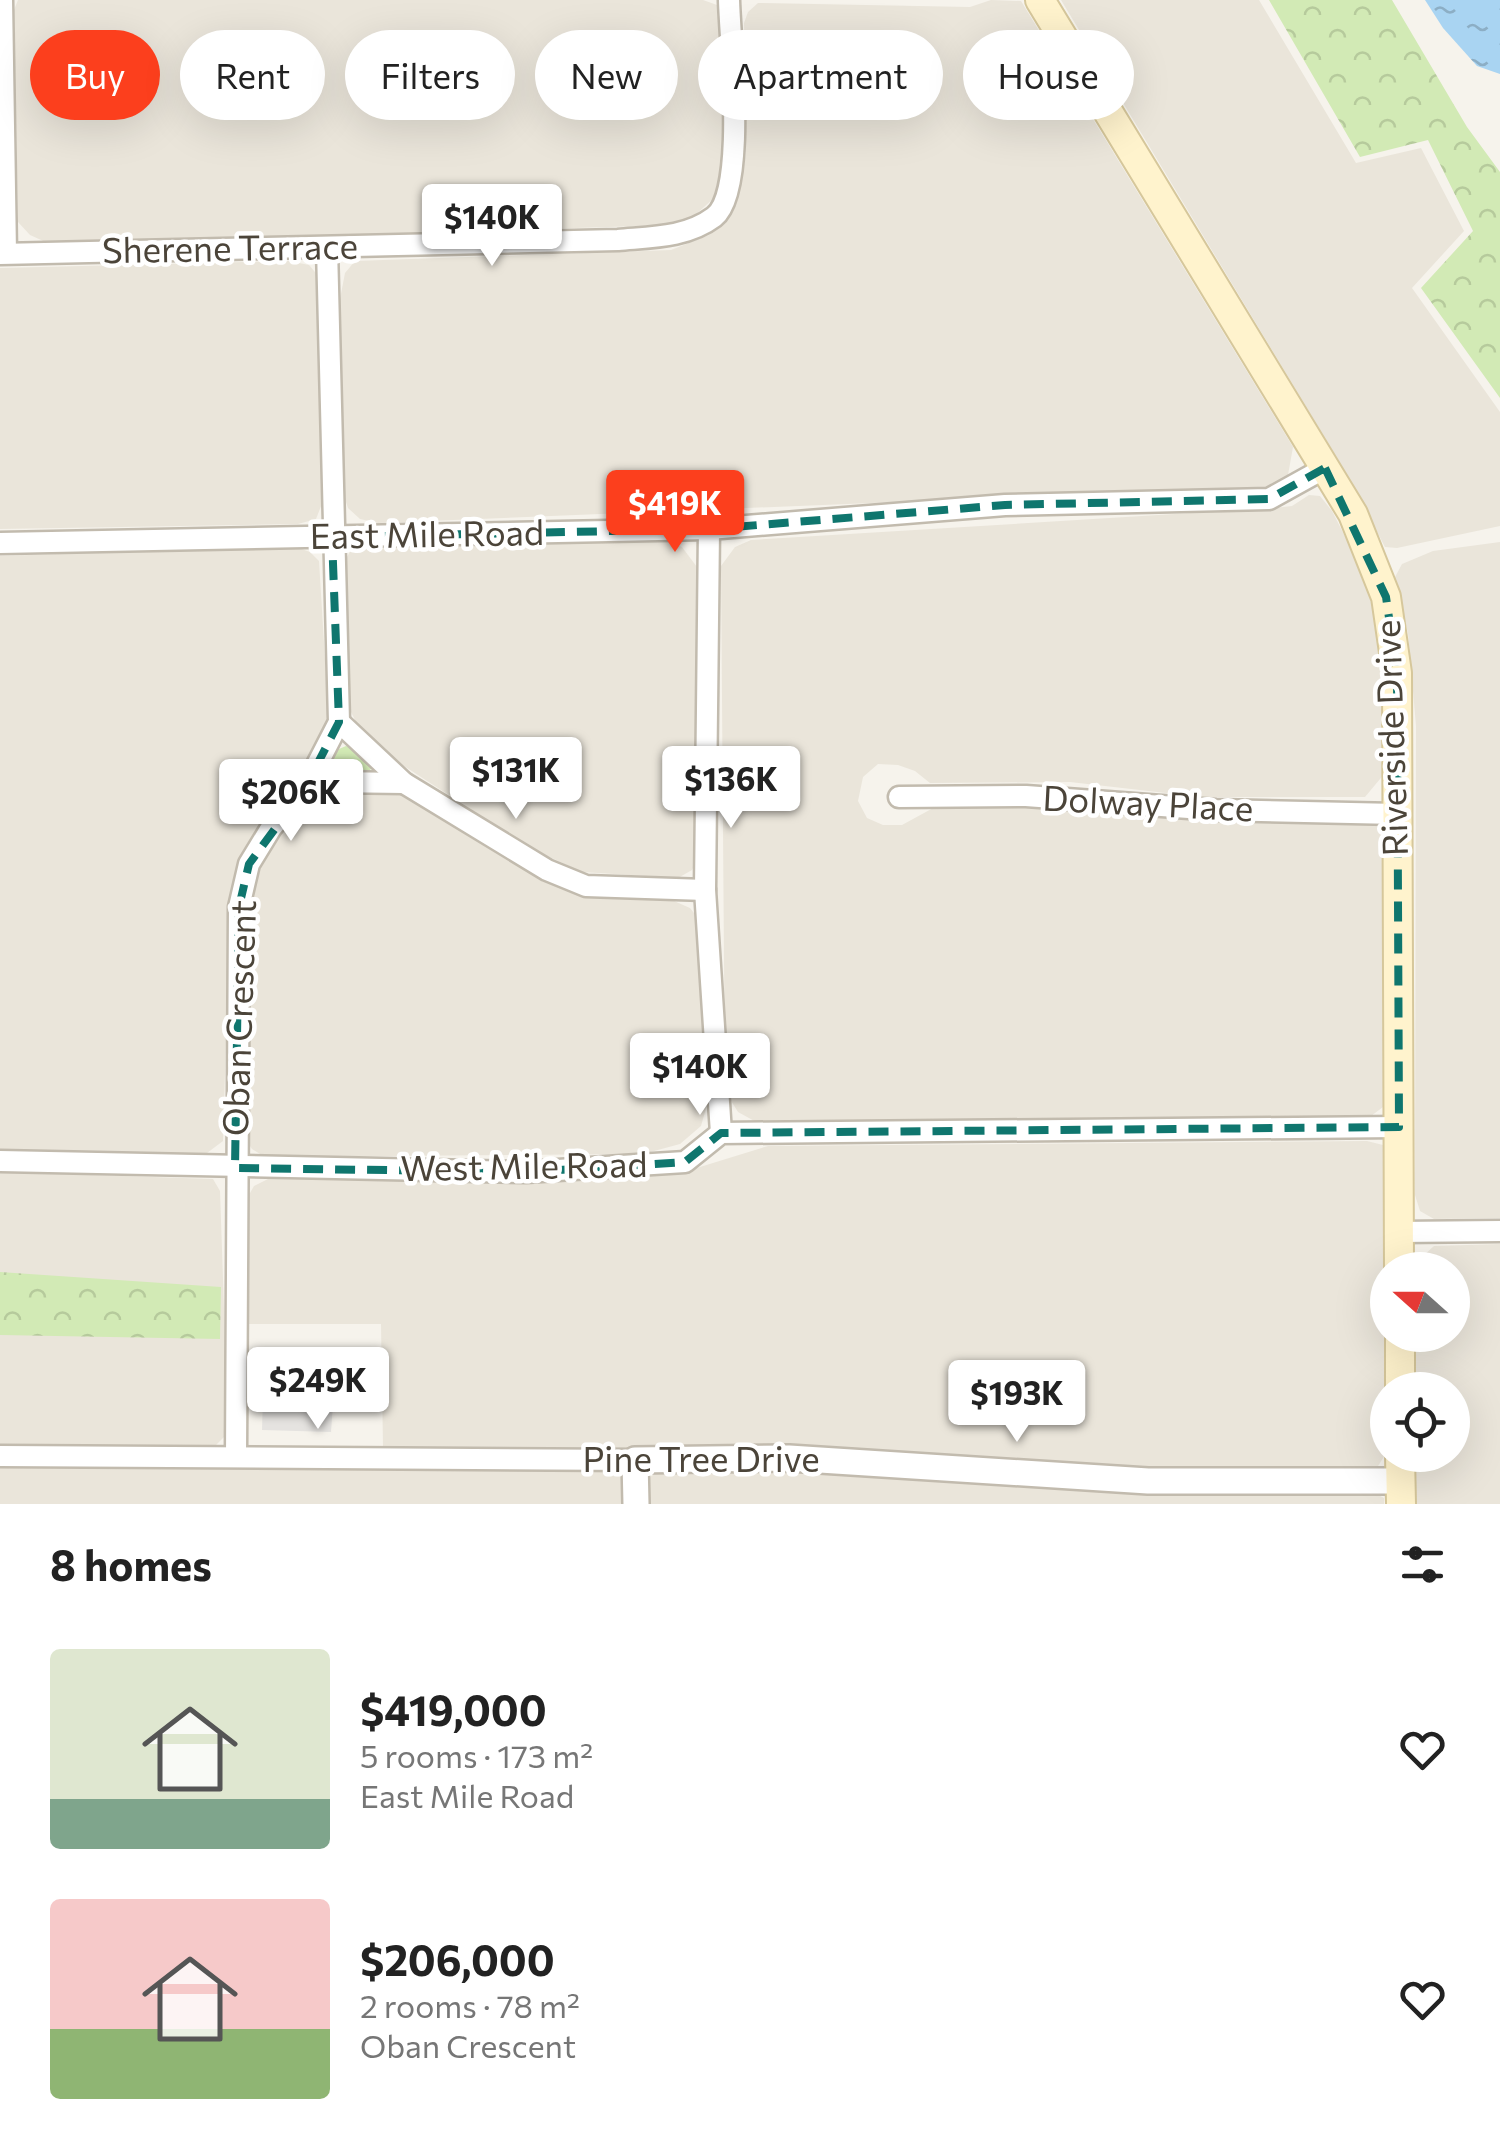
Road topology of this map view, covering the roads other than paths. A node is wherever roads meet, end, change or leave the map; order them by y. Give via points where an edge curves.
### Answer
1 (2, 0) edge
2 (728, 0) edge
3 (1040, 0) edge
4 (327, 248) junction
5 (3, 254) edge
6 (1325, 468) junction
7 (708, 529) junction
8 (332, 538) junction
9 (0, 543) edge
10 (339, 722) junction
11 (404, 782) junction
12 (305, 788) junction
13 (900, 797) dead end
14 (1397, 814) junction
15 (706, 890) junction
16 (1399, 1128) junction
17 (721, 1133) junction
18 (0, 1161) edge
19 (236, 1168) junction
20 (1399, 1232) junction
21 (1500, 1232) edge
22 (1400, 1252) edge
23 (0, 1456) edge
24 (236, 1456) junction
25 (635, 1460) junction
26 (1400, 1480) edge
27 (636, 1504) edge

1 - 5 street
2 - 4 street, Sherene Terrace via 734,156 732,185 717,216 676,235 618,240
3 - 6 main road, Riverside Drive
4 - 5 street, Sherene Terrace
4 - 8 street, Oban Crescent
6 - 7 street, East Mile Road via 1268,499 1004,506
6 - 14 main road, Riverside Drive via 1353,514 1386,597 1396,673
7 - 8 street, East Mile Road
7 - 15 street
8 - 9 street, East Mile Road
8 - 10 street, Oban Crescent
10 - 11 street
10 - 12 street, Oban Crescent
11 - 12 street
11 - 15 street via 547,870 586,886
12 - 19 street, Oban Crescent via 249,864 239,906
13 - 14 street, Dolway Place via 1026,796
14 - 16 main road, Riverside Drive
15 - 17 street
16 - 17 street
16 - 20 main road, Riverside Drive
17 - 19 street, West Mile Road via 685,1162 526,1172
18 - 19 street, West Mile Road
19 - 24 street, Oban Crescent
20 - 21 street
20 - 22 main road, Riverside Drive
23 - 24 street, Pine Tree Drive
24 - 25 street, Pine Tree Drive
25 - 26 street, Pine Tree Drive via 789,1458 1148,1481
25 - 27 street

